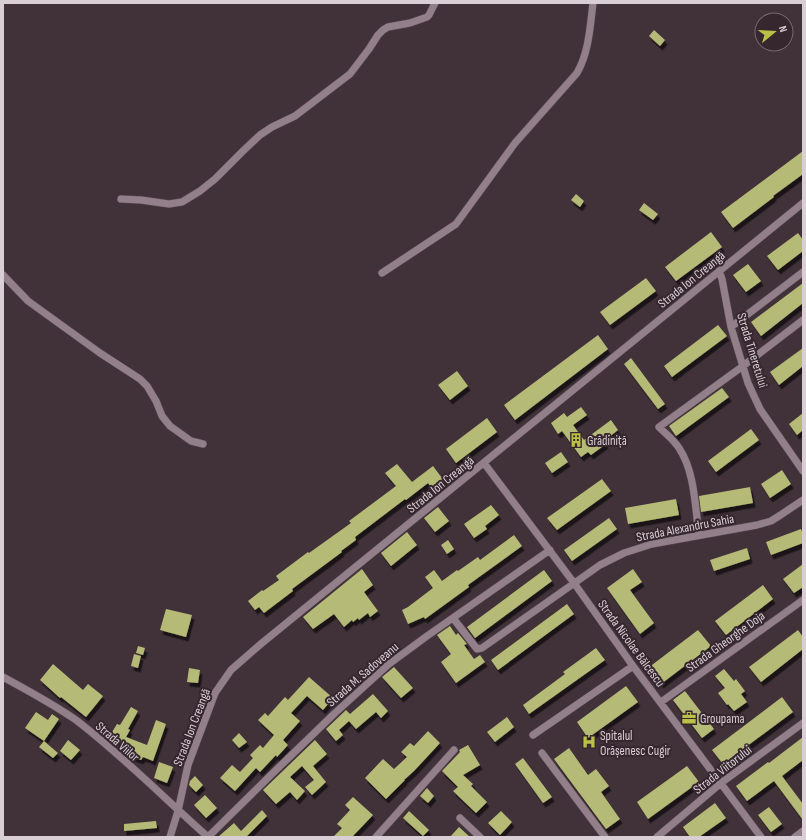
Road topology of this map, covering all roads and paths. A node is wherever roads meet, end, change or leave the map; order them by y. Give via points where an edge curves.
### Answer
1 (435, 3) edge
2 (593, 3) edge
3 (121, 199) dead end
4 (803, 203) edge
5 (719, 271) junction
6 (803, 272) edge
7 (382, 273) dead end
8 (3, 275) edge
9 (803, 320) edge
10 (731, 327) junction
11 (743, 366) junction
12 (203, 444) dead end
13 (484, 463) junction
14 (803, 471) edge
15 (803, 500) edge
16 (699, 535) junction
17 (550, 550) junction
18 (574, 583) junction
19 (803, 600) edge
20 (453, 618) junction
21 (633, 666) junction
22 (3, 677) edge
23 (661, 702) junction
24 (803, 723) edge
25 (533, 735) dead end
26 (454, 750) dead end
27 (542, 753) dead end
28 (721, 783) junction
29 (178, 811) junction
30 (460, 818) dead end
31 (803, 831) edge
32 (170, 837) edge
33 (208, 837) edge
34 (376, 837) edge
35 (480, 837) edge
36 (605, 837) edge
37 (657, 837) edge
38 (761, 837) edge
39 (795, 837) edge

1 - 3 street via 427,17 383,30 350,74 295,116 276,124 260,135 200,191 182,202 170,204
2 - 7 street via 586,54 578,73 514,144 456,224
4 - 5 street, Strada Ion Creangă
5 - 10 street, Strada Tineretului
5 - 13 street, Strada Ion Creangă
6 - 10 street
8 - 12 street via 28,301 140,379 147,386 170,426 191,441
9 - 11 street
10 - 11 street, Strada Tineretului
11 - 14 street, Strada Tineretului via 760,409
11 - 16 street via 660,427 679,448 689,470
13 - 17 street, Strada Nicolae Bălcescu
13 - 29 street, Strada Ion Creangă via 231,670 215,693 201,729 188,764
15 - 16 street, Strada Alexandru Sahia via 771,521
16 - 18 street, Strada Alexandru Sahia via 652,544 624,553 600,565
17 - 18 street, Strada Nicolae Bălcescu
17 - 20 street, Strada M. Sadoveanu
18 - 20 street, Strada Alexandru Sahia via 482,648 477,649
18 - 21 street, Strada Nicolae Bălcescu
19 - 23 street, Strada Gheorghe Doja
20 - 33 street, Strada M. Sadoveanu via 389,664 274,771
21 - 23 street, Strada Nicolae Bălcescu
21 - 25 street
22 - 29 street, Strada Viilor via 75,720 107,745
23 - 28 street, Strada Nicolae Bălcescu
24 - 28 street, Strada Viitorului
26 - 34 street
27 - 36 street
28 - 37 street, Strada Viitorului
28 - 38 street, Strada Nicolae Bălcescu
29 - 32 street, Strada Ion Creangă
29 - 33 street, Strada Viilor
30 - 35 street
31 - 39 street

